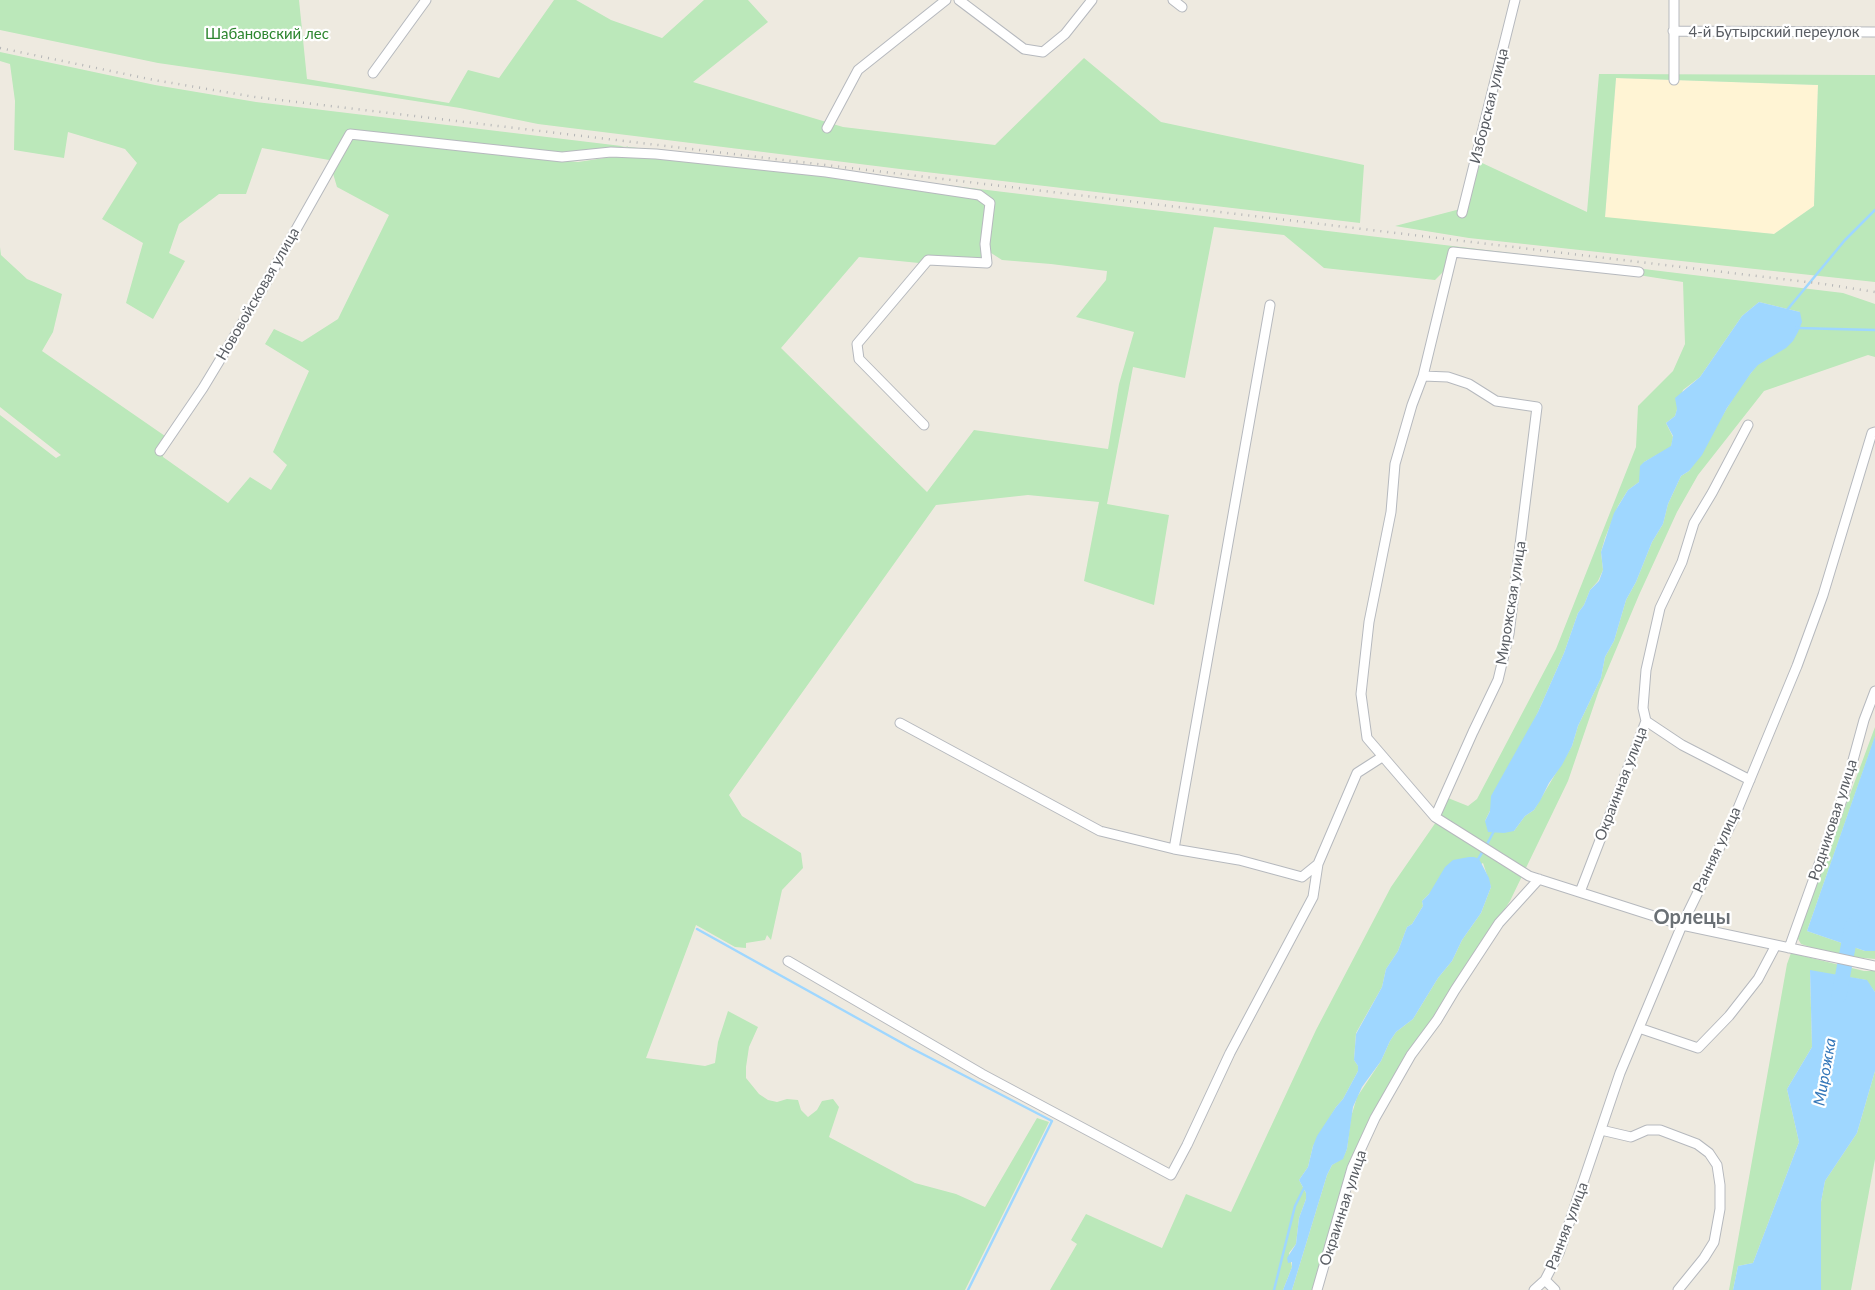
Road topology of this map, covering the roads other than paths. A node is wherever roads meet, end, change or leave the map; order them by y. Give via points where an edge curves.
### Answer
1 (426, 0) edge
2 (946, 0) edge
3 (959, 0) edge
4 (1092, 0) edge
5 (1173, 0) edge
6 (1515, 0) edge
7 (1674, 0) edge
8 (1182, 7) dead end
9 (1673, 31) junction
10 (1875, 32) edge
11 (373, 74) dead end
12 (1674, 80) dead end
13 (828, 128) dead end
14 (1462, 213) dead end
15 (1639, 272) dead end
16 (1270, 305) dead end
17 (1423, 376) junction
18 (924, 425) dead end
19 (1748, 425) dead end
20 (1875, 432) edge
21 (160, 451) dead end
22 (1875, 691) edge
23 (1646, 721) junction
24 (900, 724) dead end
25 (1382, 757) junction
26 (1750, 780) junction
27 (1435, 817) junction
28 (1174, 849) junction
29 (1318, 864) junction
30 (1539, 879) junction
31 (1580, 892) junction
32 (1682, 925) junction
33 (1776, 945) junction
34 (1788, 948) junction
35 (788, 961) dead end
36 (1875, 966) edge
37 (1639, 1028) junction
38 (1601, 1130) junction
39 (1546, 1280) junction
40 (1317, 1290) edge
41 (1534, 1290) edge
42 (1555, 1290) edge
43 (1678, 1290) edge

1 - 11 street
2 - 13 street via 858,70
3 - 4 street via 1024,49 1044,52 1065,34
5 - 8 street
6 - 14 street, Изборская улица
7 - 9 street
9 - 10 street, 4-й Бутырский переулок
9 - 12 street
15 - 17 street via 1453,252
16 - 28 street
17 - 25 street via 1395,464 1391,512 1369,622 1361,694 1367,738
17 - 27 street, Мирожская улица via 1448,377 1469,384 1496,401 1537,407 1509,634 1498,680
18 - 21 street, Нововойсковая улица via 858,358 856,344 928,260 987,263 985,244 990,204 979,195 826,172 656,154 611,152 562,157 350,134 256,302
19 - 23 street, Окраинная улица via 1694,523 1682,562 1660,608 1646,670 1642,708
20 - 26 street, Ранняя улица via 1872,433 1823,596
22 - 34 street, Родниковая улица via 1843,797
23 - 26 street via 1682,745
23 - 31 street, Окраинная улица
24 - 28 street via 1100,832
25 - 27 street
25 - 29 street via 1357,773
26 - 32 street, Ранняя улица
27 - 30 street via 1529,876
28 - 29 street via 1239,860 1302,877
29 - 35 street via 1314,897 1230,1053 1170,1175 982,1074
30 - 31 street
30 - 40 street, Окраинная улица via 1499,923 1411,1055 1375,1118 1352,1168
31 - 32 street
32 - 33 street
32 - 37 street, Ранняя улица
33 - 34 street
33 - 37 street via 1758,979 1698,1048
34 - 36 street
37 - 38 street, Ранняя улица
38 - 39 street, Ранняя улица via 1559,1253
38 - 43 street via 1631,1137 1647,1130 1660,1130 1697,1144 1717,1165 1720,1210 1714,1242
39 - 41 street, Ранняя улица
39 - 42 street

